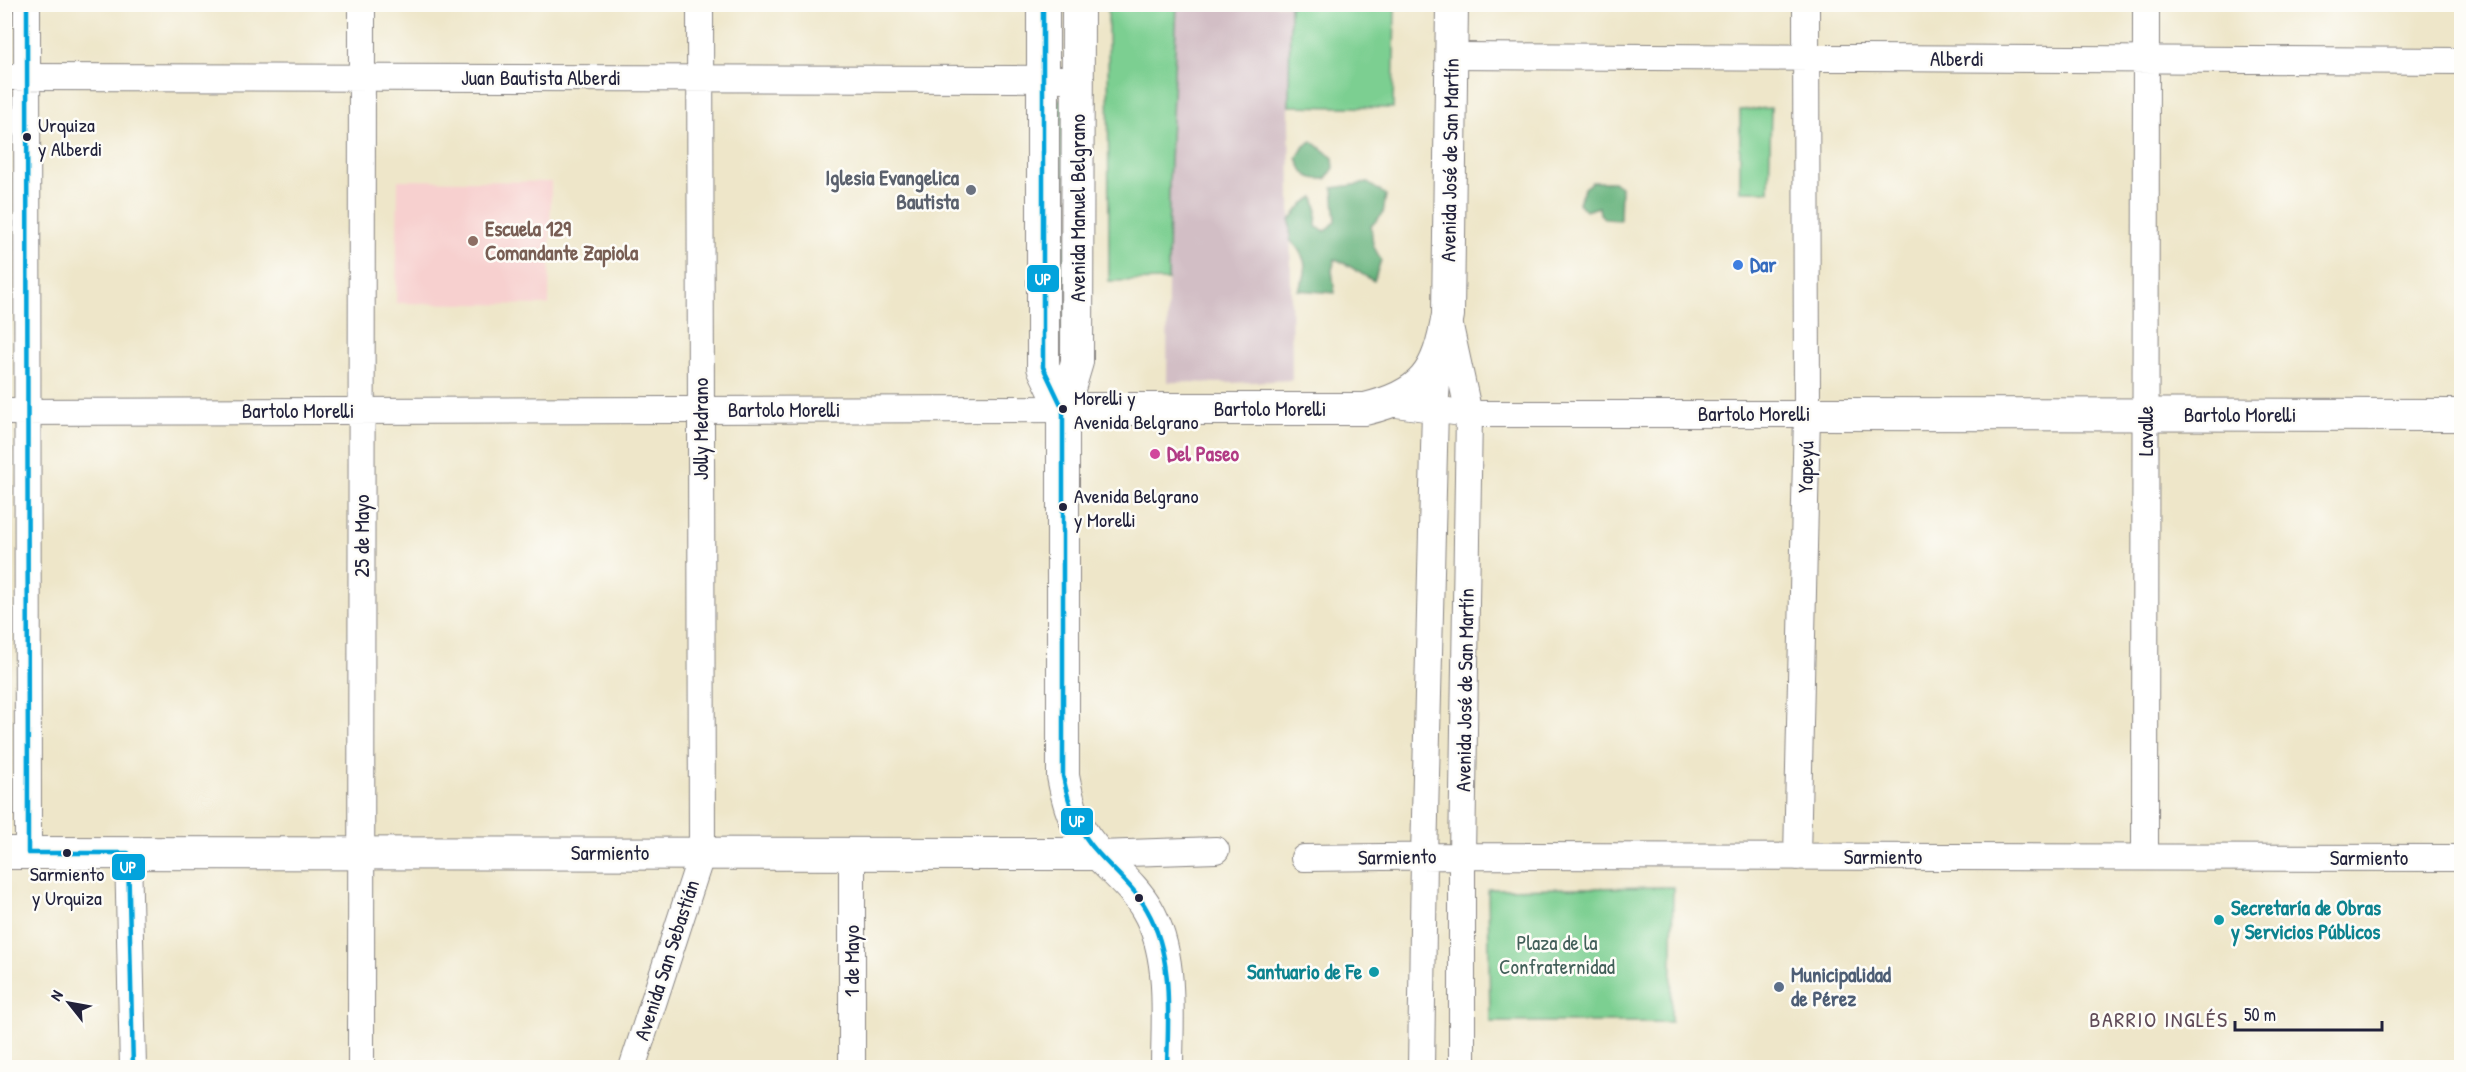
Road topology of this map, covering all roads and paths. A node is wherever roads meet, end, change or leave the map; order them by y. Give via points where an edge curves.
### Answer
1 (27, 4) edge
2 (362, 4) edge
3 (700, 4) edge
4 (1043, 4) edge
5 (1078, 4) edge
6 (1452, 4) edge
7 (1806, 4) edge
8 (2146, 4) edge
9 (1452, 56) junction
10 (1805, 58) junction
11 (2146, 60) junction
12 (2462, 61) edge
13 (16, 77) edge
14 (362, 78) junction
15 (701, 78) junction
16 (1043, 79) junction
17 (1078, 79) junction
18 (1448, 315) junction
19 (1439, 358) junction
20 (1389, 403) junction
21 (1063, 409) junction
22 (1112, 409) junction
23 (1434, 409) junction
24 (701, 410) junction
25 (362, 411) junction
26 (16, 412) edge
27 (1469, 414) junction
28 (1807, 414) junction
29 (2146, 415) junction
30 (2462, 415) edge
31 (1062, 461) junction
32 (1216, 850) dead end
33 (16, 853) edge
34 (128, 853) junction
35 (362, 853) junction
36 (702, 854) junction
37 (852, 854) junction
38 (1099, 854) junction
39 (1462, 856) junction
40 (1424, 857) junction
41 (1797, 857) junction
42 (2145, 857) junction
43 (1305, 858) dead end
44 (2462, 858) edge
45 (133, 1068) edge
46 (361, 1068) edge
47 (632, 1068) edge
48 (852, 1068) edge
49 (1167, 1068) edge
50 (1421, 1068) edge
51 (1462, 1068) edge

1 - 13 street
2 - 14 street, 25 de Mayo
3 - 15 street, Jolly Medrano
4 - 16 main road, Avenida Manuel Belgrano
5 - 17 main road, Avenida Manuel Belgrano
6 - 9 main road, Avenida José de San Martín
7 - 10 street, Yapeyú
8 - 11 street, Lavalle
9 - 10 street, Alberdi
9 - 18 main road, Avenida José de San Martín
10 - 11 street, Alberdi
10 - 28 street, Yapeyú
11 - 12 street, Alberdi
11 - 29 street, Lavalle
13 - 14 street, Juan Bautista Alberdi
13 - 26 street
14 - 15 street, Juan Bautista Alberdi
14 - 25 street, 25 de Mayo
15 - 16 street, Juan Bautista Alberdi
15 - 24 street, Jolly Medrano
16 - 17 street, Juan Bautista Alberdi
16 - 21 main road, Avenida Manuel Belgrano via 1043,368
17 - 21 main road, Avenida Manuel Belgrano via 1077,362
18 - 19 main road, Avenida José de San Martín
18 - 27 street, Avenida José de San Martín
19 - 20 main road via 1426,379 1410,393
19 - 23 street, Avenida José de San Martín
20 - 22 main road, Bartolo Morelli via 1365,409
20 - 23 street, Bartolo Morelli
21 - 22 main road, Bartolo Morelli
21 - 24 street, Bartolo Morelli
21 - 31 main road, Avenida Manuel Belgrano
22 - 31 main road, Avenida Manuel Belgrano via 1085,423
23 - 27 street, Bartolo Morelli
23 - 40 street, Avenida José de San Martín
24 - 25 street, Bartolo Morelli
24 - 36 street, Jolly Medrano
25 - 26 street, Bartolo Morelli
25 - 35 street, 25 de Mayo
26 - 33 street
27 - 28 street, Bartolo Morelli
27 - 39 street, Avenida José de San Martín
28 - 29 main road, Bartolo Morelli
28 - 41 street, Yapeyú
29 - 30 main road, Bartolo Morelli
29 - 42 street, Lavalle
31 - 38 main road, Avenida Manuel Belgrano via 1063,776 1076,820
32 - 38 street, Sarmiento
33 - 34 main road, Sarmiento
34 - 35 main road, Sarmiento
34 - 45 street
35 - 36 main road, Sarmiento
35 - 46 street, 25 de Mayo
36 - 37 main road, Sarmiento
36 - 47 street, Avenida San Sebastián
37 - 38 main road, Sarmiento
37 - 48 street, 1 de Mayo
38 - 49 main road, Avenida Manuel Belgrano via 1134,890 1160,940 1166,973
39 - 40 street, Sarmiento
39 - 41 street, Sarmiento
39 - 51 street, Avenida José de San Martín
40 - 43 street, Sarmiento
40 - 50 street, Avenida José de San Martín
41 - 42 street, Sarmiento
42 - 44 street, Sarmiento

